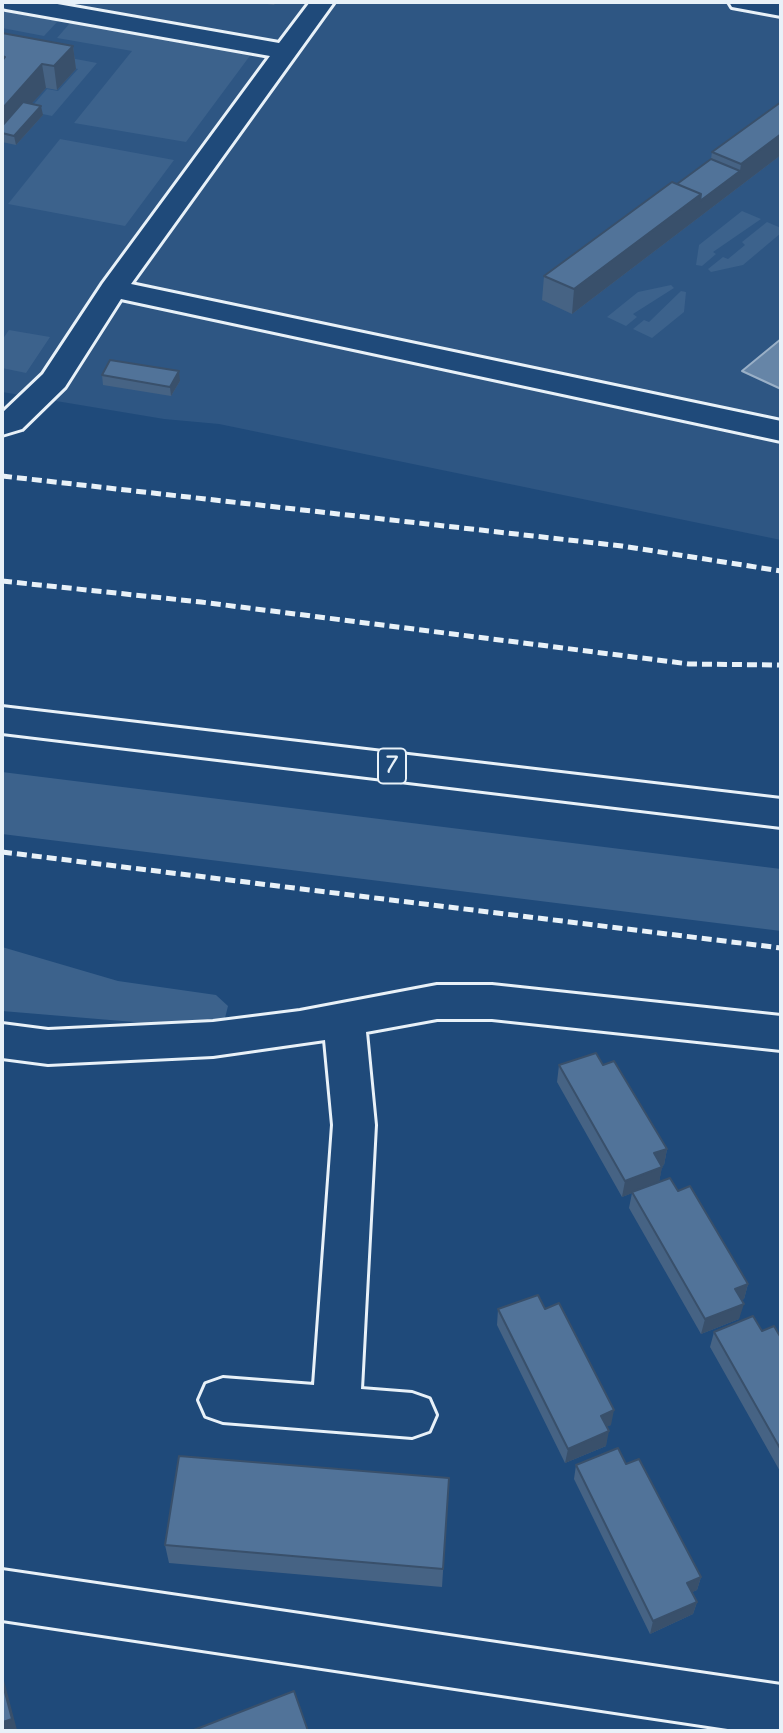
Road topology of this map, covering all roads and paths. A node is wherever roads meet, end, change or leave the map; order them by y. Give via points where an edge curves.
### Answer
1 (6, 2) edge
2 (322, 2) edge
3 (741, 2) edge
4 (781, 9) edge
5 (287, 52) junction
6 (113, 289) junction
7 (2, 425) edge
8 (781, 431) edge
9 (2, 720) edge
10 (781, 813) edge
11 (344, 1018) junction
12 (781, 1033) edge
13 (2, 1041) edge
14 (223, 1400) dead end
15 (336, 1408) junction
16 (412, 1415) dead end
17 (2, 1595) edge
18 (781, 1710) edge

1 - 5 main road
2 - 5 main road
3 - 4 main road
5 - 6 main road
6 - 7 main road via 54,380 11,422
6 - 8 main road
9 - 10 main road, 7
11 - 12 main road via 437,1002 492,1002
11 - 13 main road via 213,1039 48,1047
11 - 15 main road via 354,1125
14 - 15 main road
15 - 16 main road
17 - 18 main road

